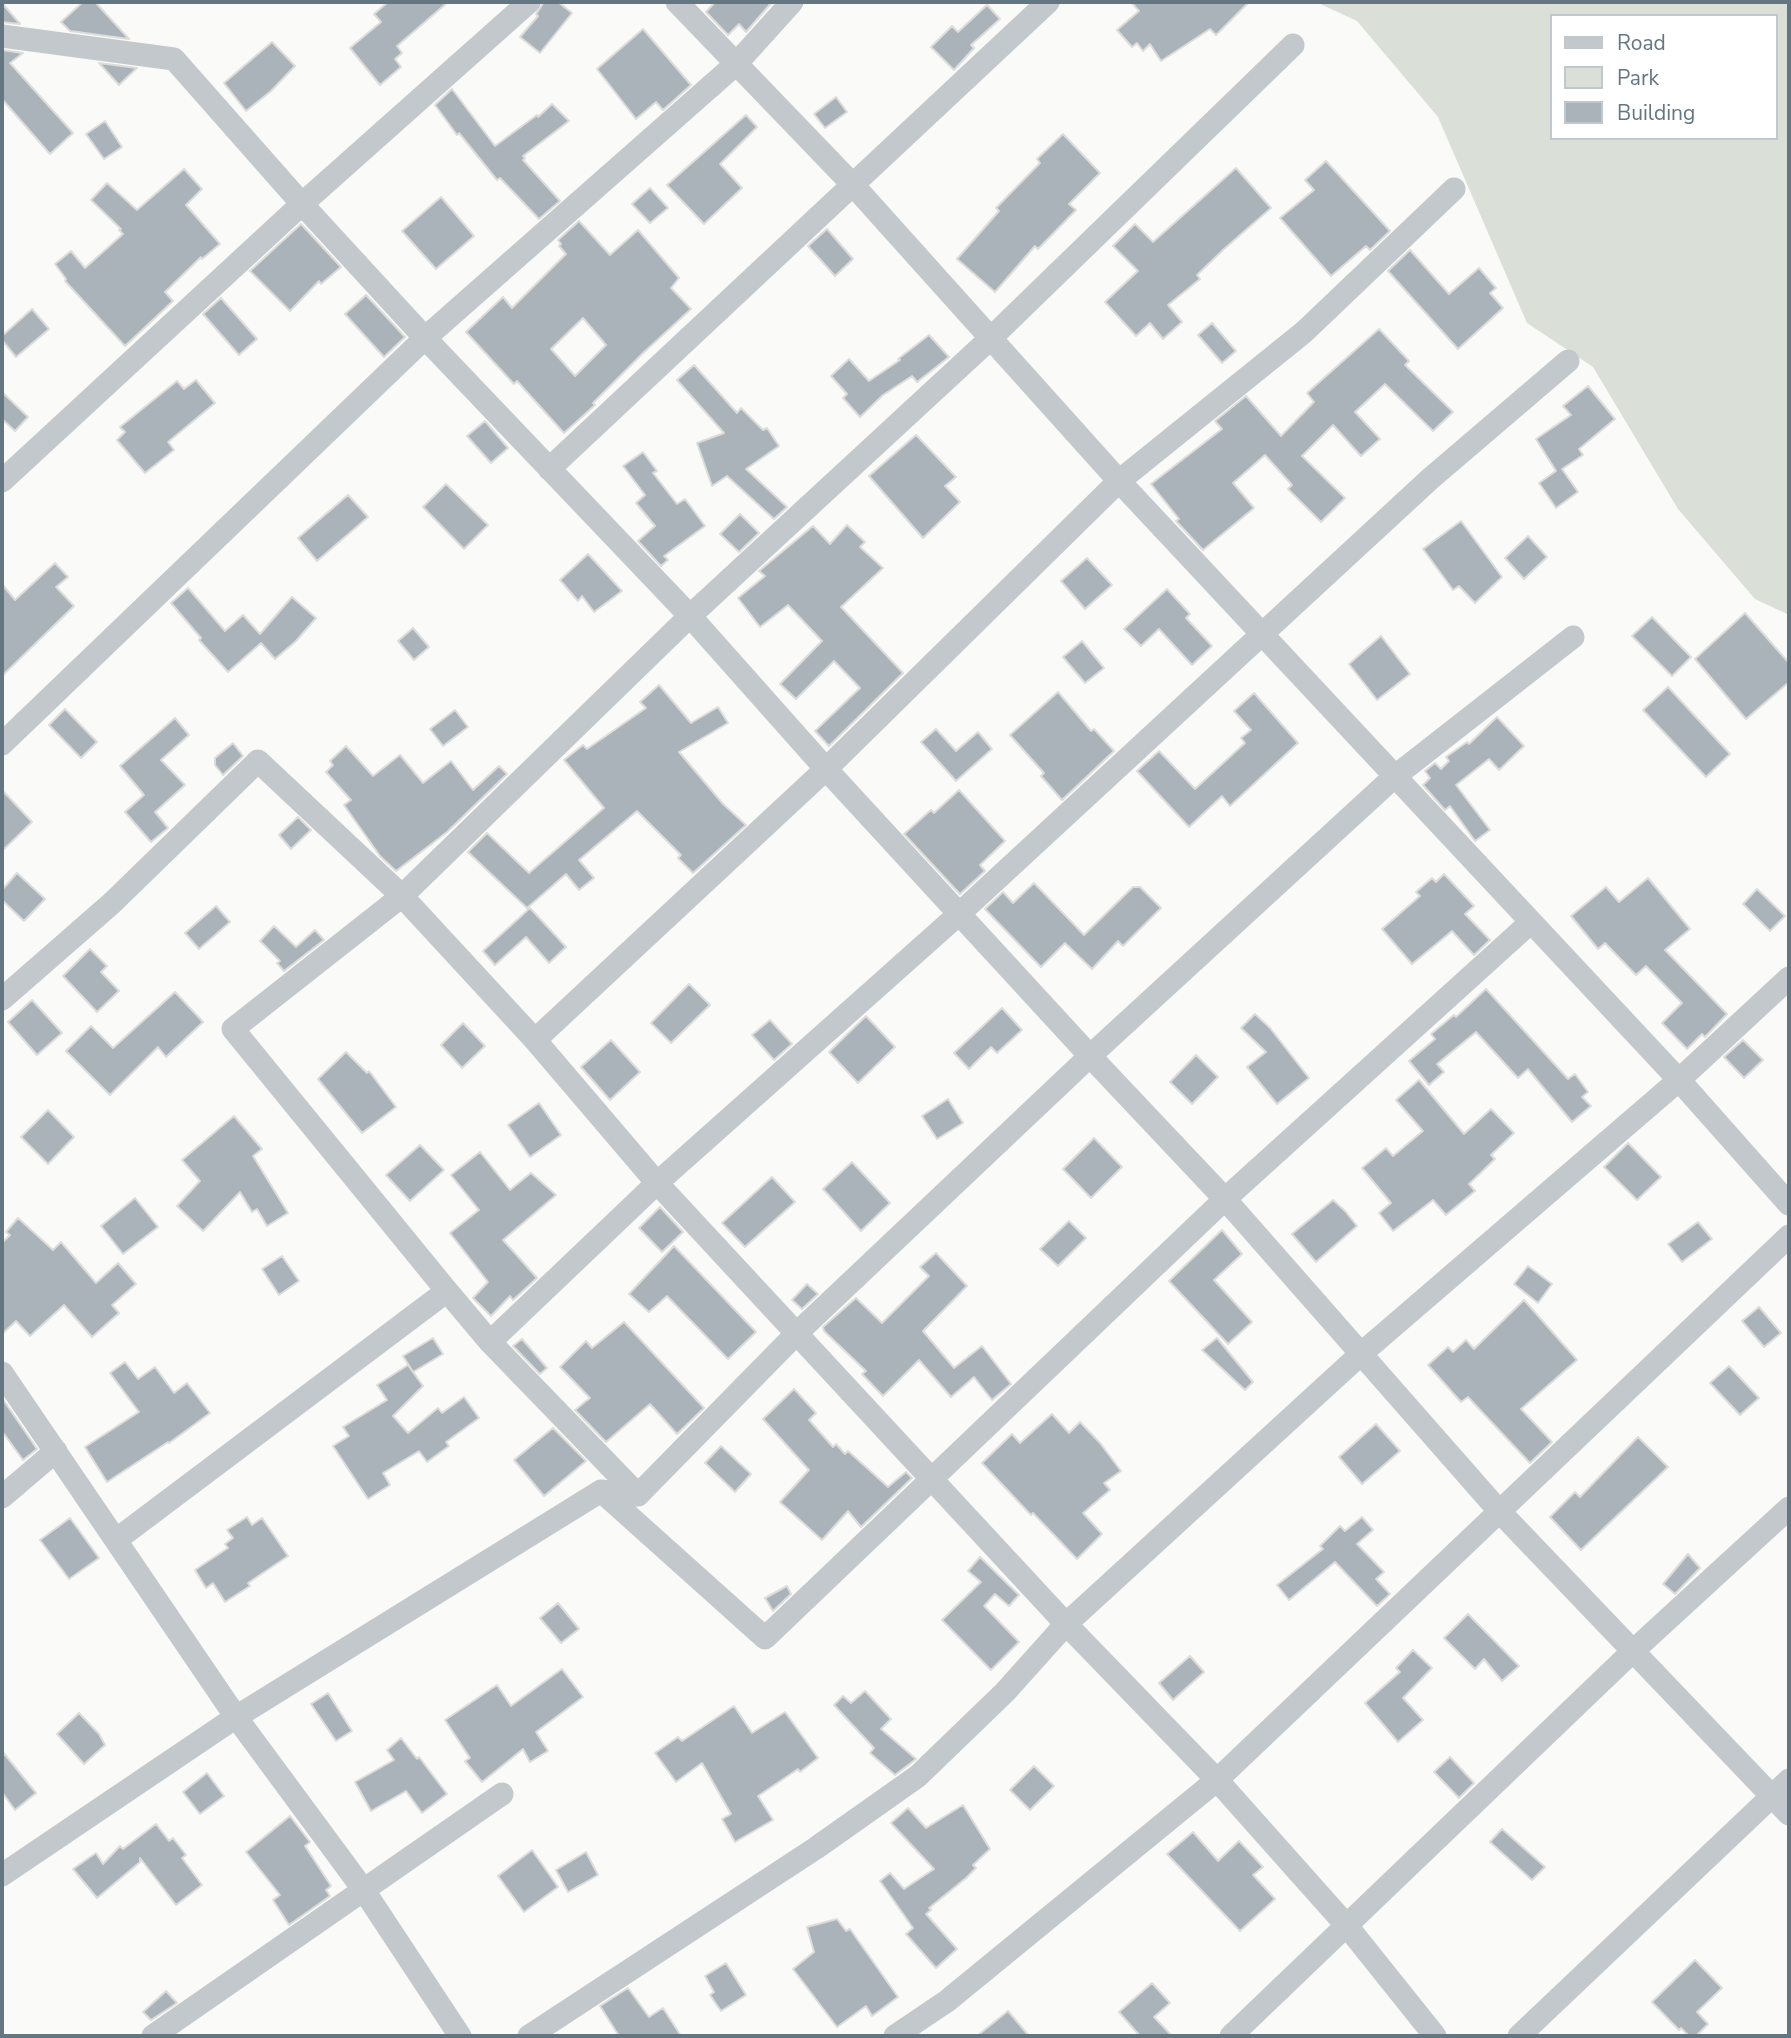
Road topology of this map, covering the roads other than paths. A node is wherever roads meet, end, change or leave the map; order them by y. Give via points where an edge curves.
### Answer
1 (529, 2) edge
2 (677, 2) edge
3 (792, 2) edge
4 (1048, 2) edge
5 (2, 36) edge
6 (1293, 45) dead end
7 (736, 64) junction
8 (854, 186) junction
9 (1454, 189) dead end
10 (302, 204) junction
11 (992, 337) junction
12 (425, 338) junction
13 (1568, 361) dead end
14 (549, 469) junction
15 (2, 481) edge
16 (1119, 481) junction
17 (690, 617) junction
18 (1262, 635) junction
19 (1573, 637) dead end
20 (2, 744) edge
21 (826, 769) junction
22 (1394, 777) junction
23 (402, 896) junction
24 (959, 914) junction
25 (1531, 922) junction
26 (1789, 978) edge
27 (2, 999) edge
28 (535, 1040) junction
29 (1090, 1056) junction
30 (1679, 1080) junction
31 (657, 1183) junction
32 (1225, 1199) junction
33 (1789, 1205) edge
34 (1789, 1236) edge
35 (447, 1291) junction
36 (797, 1332) junction
37 (491, 1342) junction
38 (1362, 1353) junction
39 (2, 1373) edge
40 (56, 1451) junction
41 (933, 1480) junction
42 (601, 1491) junction
43 (638, 1494) junction
44 (2, 1497) edge
45 (1789, 1508) edge
46 (1500, 1512) junction
47 (116, 1540) junction
48 (1066, 1625) junction
49 (1632, 1652) junction
50 (236, 1717) junction
51 (1217, 1780) junction
52 (1789, 1780) edge
53 (502, 1794) dead end
54 (1771, 1796) junction
55 (1789, 1814) edge
56 (2, 1875) edge
57 (363, 1889) junction
58 (1347, 1926) junction
59 (153, 2036) edge
60 (460, 2036) edge
61 (529, 2036) edge
62 (895, 2036) edge
63 (1231, 2036) edge
64 (1436, 2036) edge
65 (1518, 2036) edge

1 - 10 street
2 - 7 street
3 - 7 street
4 - 8 street
5 - 10 street via 174,59
6 - 11 street
7 - 8 street
7 - 12 street
8 - 11 street
8 - 14 street
9 - 16 street via 1304,332
10 - 12 street
10 - 15 street
11 - 16 street
11 - 17 street
12 - 14 street
12 - 20 street
13 - 18 street via 1430,479
14 - 17 street
16 - 18 street
16 - 21 street
17 - 21 street
17 - 23 street
18 - 22 street
18 - 24 street
19 - 22 street
21 - 24 street
21 - 28 street
22 - 25 street
22 - 29 street
23 - 27 street via 258,761 112,903
23 - 28 street
23 - 35 street via 233,1029
24 - 29 street
24 - 31 street
25 - 30 street
25 - 32 street
26 - 30 street
28 - 31 street
29 - 32 street
29 - 36 street
30 - 33 street
30 - 38 street
31 - 36 street
31 - 37 street
32 - 38 street
32 - 41 street
34 - 46 street
35 - 37 street
35 - 47 street
36 - 41 street
36 - 43 street
37 - 43 street
38 - 46 street
38 - 48 street
39 - 40 street
40 - 44 street
40 - 47 street
41 - 42 street via 765,1638
41 - 48 street
42 - 43 street
42 - 50 street
45 - 49 street
46 - 49 street
46 - 51 street
47 - 50 street
48 - 51 street
48 - 61 street via 918,1776 805,1856
49 - 54 street
49 - 58 street
50 - 56 street
50 - 57 street
51 - 58 street
51 - 62 street via 947,2001
52 - 54 street
53 - 57 street
54 - 55 street
54 - 65 street
57 - 59 street
57 - 60 street
58 - 63 street
58 - 64 street

